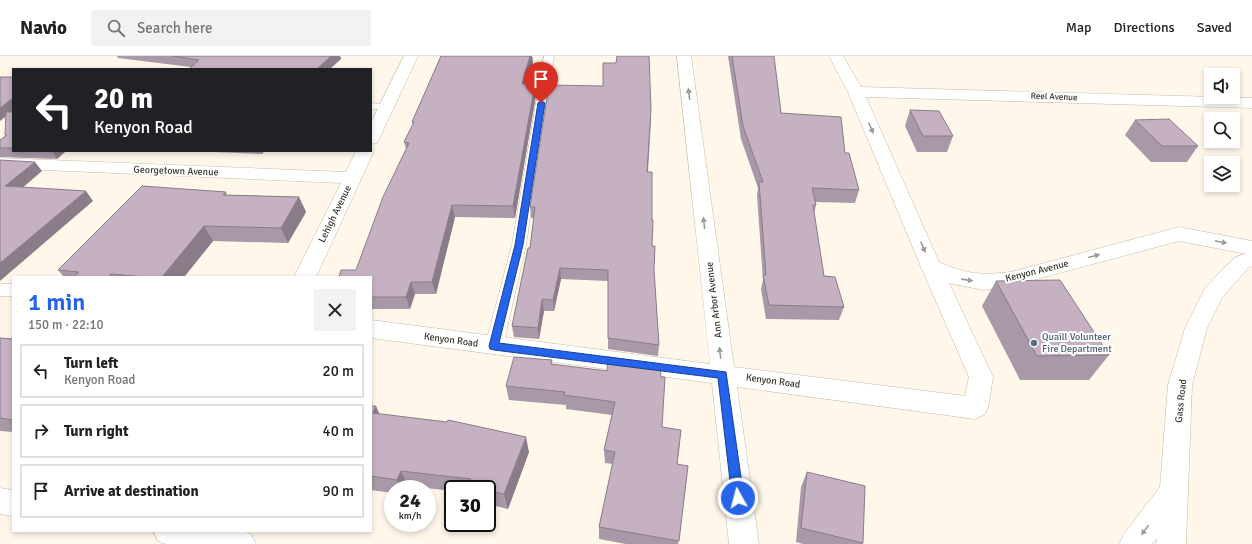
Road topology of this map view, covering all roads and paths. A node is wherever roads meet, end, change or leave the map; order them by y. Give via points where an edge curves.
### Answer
1 (411, 56) edge
2 (549, 56) edge
3 (684, 56) edge
4 (836, 56) edge
5 (856, 92) junction
6 (1252, 103) edge
7 (372, 106) edge
8 (387, 107) junction
9 (372, 137) edge
10 (365, 152) edge
11 (0, 163) edge
12 (352, 178) junction
13 (1252, 248) edge
14 (1252, 258) edge
15 (931, 267) junction
16 (305, 276) edge
17 (0, 290) edge
18 (12, 290) edge
19 (372, 329) edge
20 (494, 346) junction
21 (723, 375) junction
22 (1173, 493) junction
23 (0, 501) edge
24 (12, 503) edge
25 (174, 532) edge
26 (241, 544) edge
27 (744, 544) edge
28 (1134, 544) edge
29 (1171, 544) edge

1 - 8 street
2 - 20 lane via 519,245
21 -> 3 street, Ann Arbor Avenue
4 - 5 street
5 - 6 street, Reel Avenue
5 -> 15 street
7 - 8 lane
8 - 9 street
10 - 12 street, Lehigh Avenue
11 - 12 street, Georgetown Avenue
12 - 16 street, Lehigh Avenue
15 -> 13 street, Kenyon Avenue via 957,278 983,282 1011,279 1179,234
14 - 22 street, Gass Road via 1241,263 1213,294 1196,328 1180,385
15 - 21 street, Kenyon Road via 981,377 975,408
17 - 18 lane
19 - 20 street, Kenyon Road
20 - 21 street, Kenyon Road
21 - 27 street, Ann Arbor Avenue
22 -> 28 street
22 - 29 street, Gass Road
23 - 24 street
25 - 26 street

